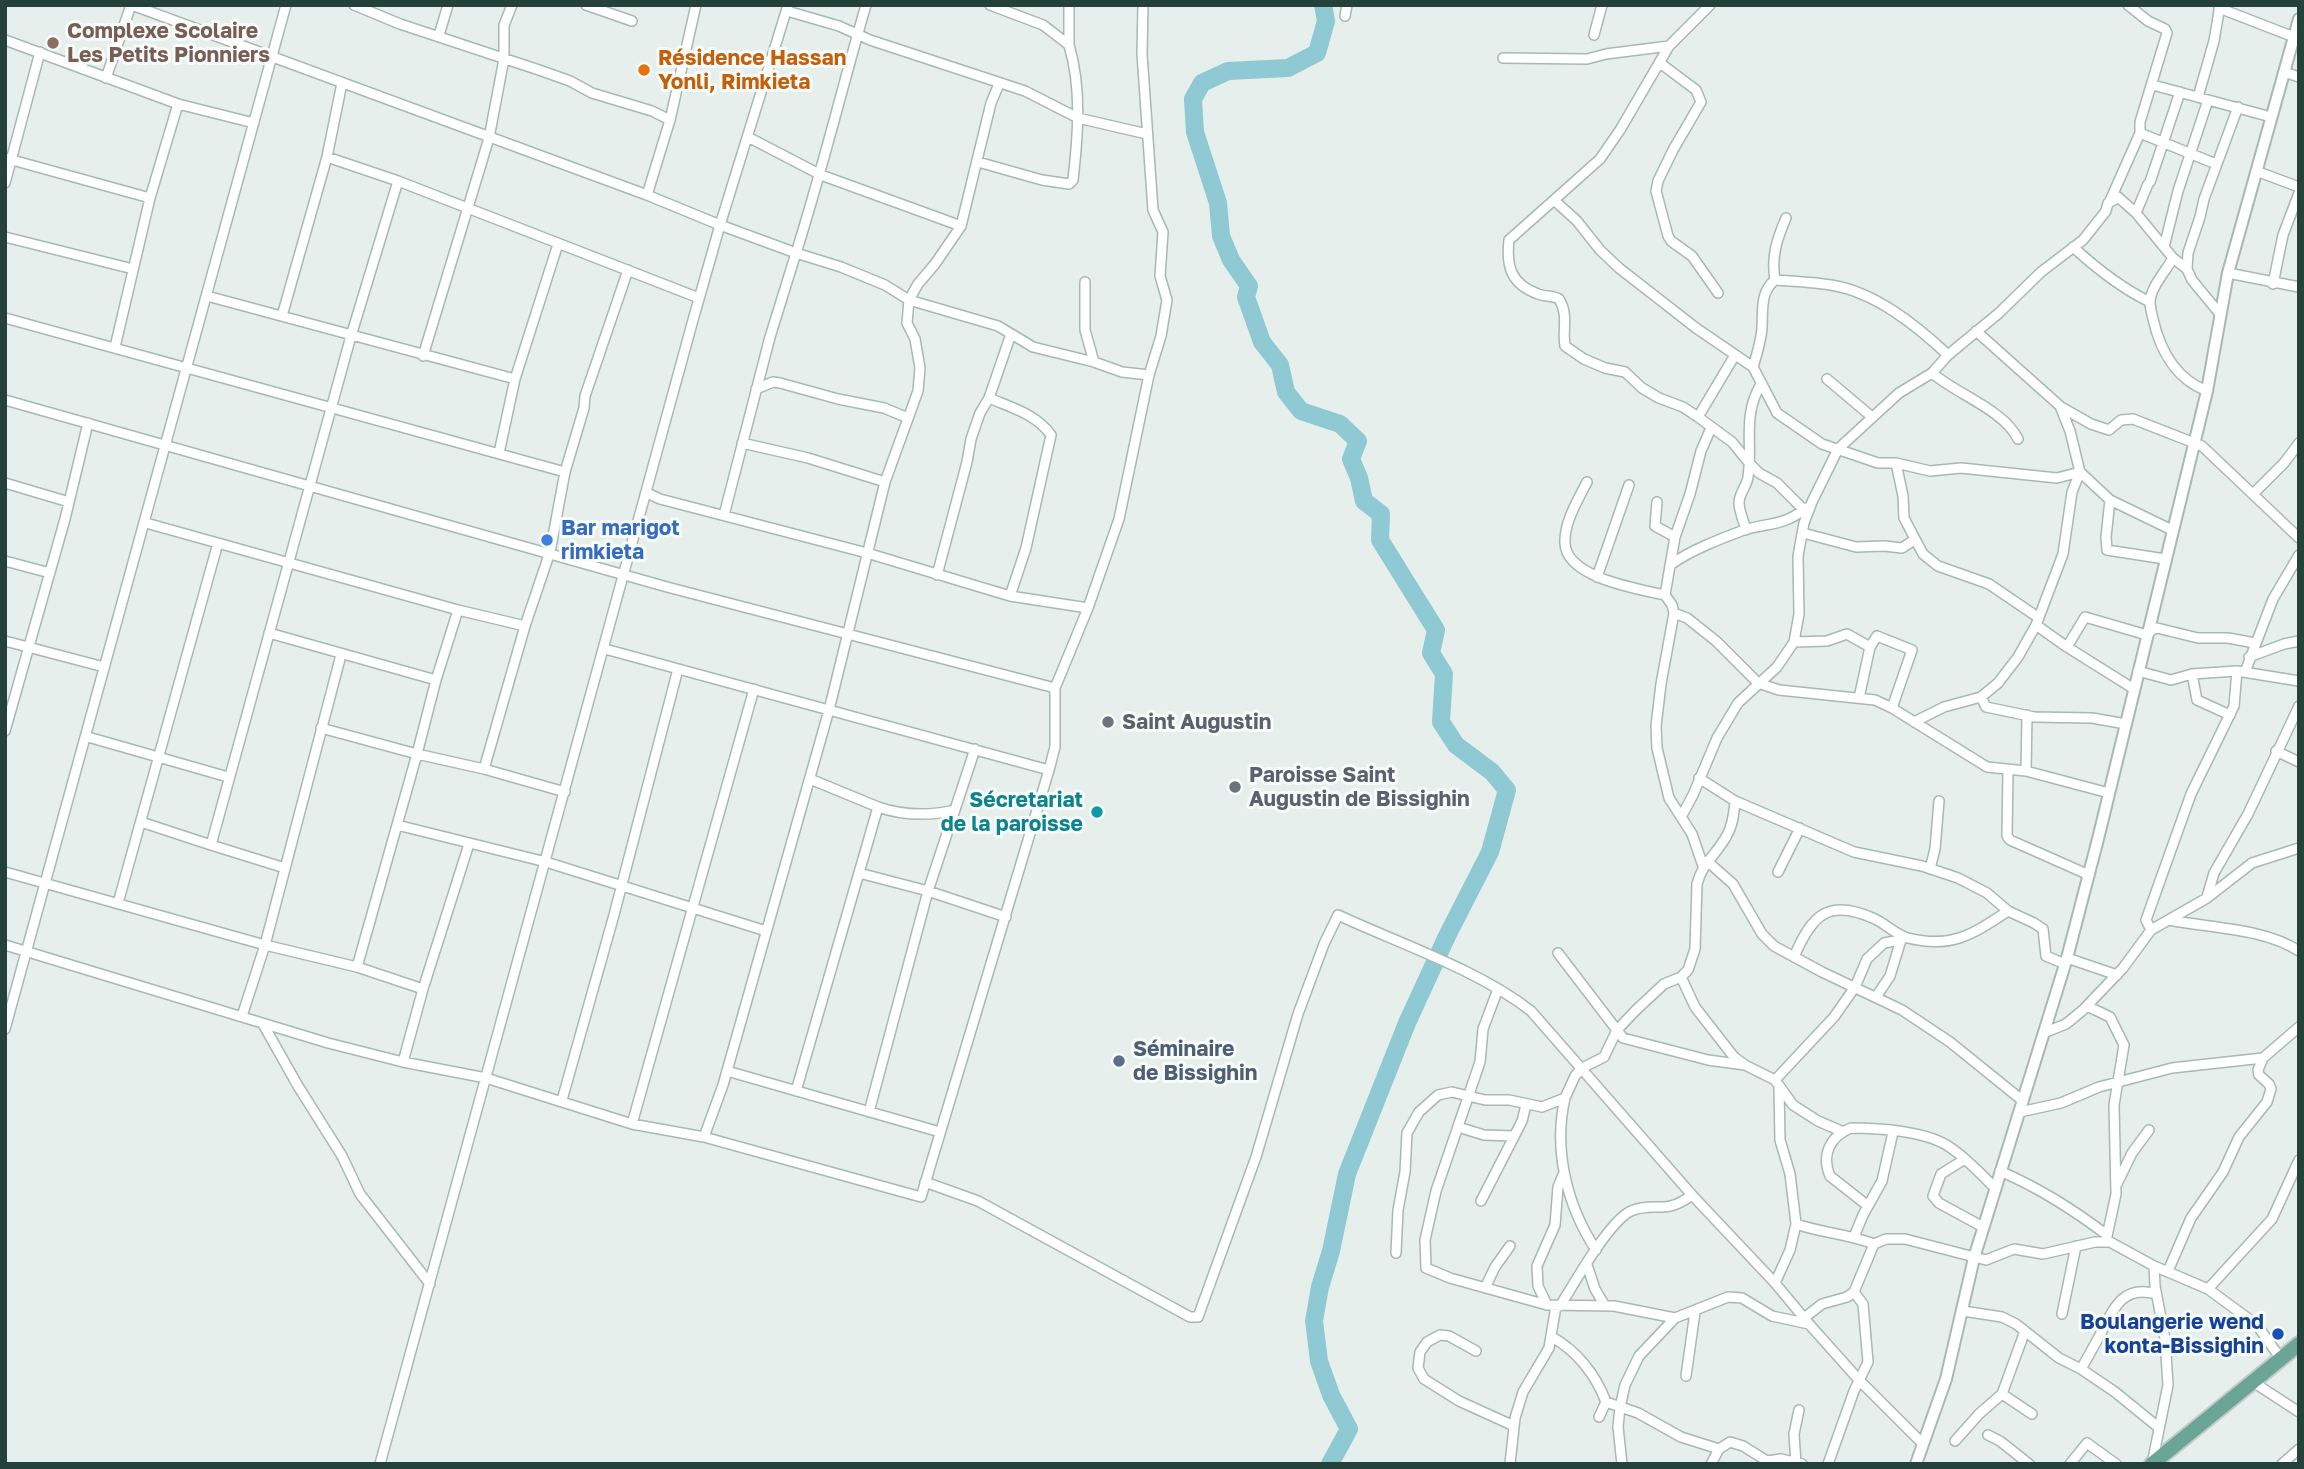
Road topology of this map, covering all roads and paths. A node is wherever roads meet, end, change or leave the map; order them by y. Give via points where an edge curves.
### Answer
1 (132, 5) edge
2 (286, 5) edge
3 (354, 5) edge
4 (448, 5) edge
5 (512, 5) edge
6 (586, 5) edge
7 (696, 5) edge
8 (866, 5) edge
9 (990, 5) edge
10 (1069, 5) edge
11 (1143, 5) edge
12 (1347, 5) edge
13 (1602, 5) edge
14 (1710, 5) edge
15 (2128, 5) edge
16 (2220, 7) edge
17 (366, 8) edge
18 (788, 8) edge
19 (1345, 16) dead end
20 (2299, 19) edge
21 (632, 21) dead end
22 (439, 35) junction
23 (858, 35) junction
24 (1594, 35) dead end
25 (2294, 37) junction
26 (5, 40) edge
27 (1069, 45) junction
28 (1669, 46) junction
29 (40, 52) junction
30 (272, 57) junction
31 (1503, 58) dead end
32 (504, 59) junction
33 (1660, 63) junction
34 (2284, 72) junction
35 (2299, 76) edge
36 (106, 78) junction
37 (342, 83) junction
38 (999, 84) junction
39 (2153, 85) junction
40 (2180, 92) junction
41 (2198, 97) junction
42 (2208, 100) junction
43 (178, 104) junction
44 (2238, 107) junction
45 (2271, 117) junction
46 (1078, 118) junction
47 (670, 120) junction
48 (254, 123) junction
49 (2140, 133) junction
50 (1147, 134) junction
51 (748, 137) junction
52 (489, 138) junction
53 (2165, 143) junction
54 (2191, 154) junction
55 (327, 157) junction
56 (9, 159) edge
57 (978, 162) junction
58 (2216, 164) junction
59 (2256, 171) junction
60 (821, 175) junction
61 (398, 181) junction
62 (5, 183) edge
63 (2299, 187) edge
64 (2299, 193) edge
65 (647, 195) junction
66 (150, 198) junction
67 (2114, 200) junction
68 (1555, 201) junction
69 (466, 209) junction
70 (2136, 214) junction
71 (1786, 218) dead end
72 (720, 225) junction
73 (961, 226) junction
74 (5, 237) edge
75 (558, 244) junction
76 (2073, 247) junction
77 (2164, 247) junction
78 (796, 253) junction
79 (2173, 258) junction
80 (133, 269) junction
81 (2187, 269) junction
82 (628, 270) junction
83 (2228, 273) junction
84 (1775, 280) junction
85 (1085, 282) dead end
86 (2273, 284) junction
87 (2299, 287) edge
88 (1718, 293) dead end
89 (207, 296) junction
90 (699, 298) junction
91 (909, 299) junction
92 (2150, 302) junction
93 (2220, 314) junction
94 (282, 316) junction
95 (5, 317) edge
96 (1976, 331) junction
97 (1011, 334) junction
98 (351, 336) junction
99 (115, 347) junction
100 (1735, 355) junction
101 (1948, 355) junction
102 (423, 356) junction
103 (1094, 362) junction
104 (186, 367) junction
105 (1753, 367) junction
106 (1932, 373) junction
107 (1149, 374) junction
108 (515, 379) junction
109 (1827, 379) dead end
110 (1761, 384) junction
111 (756, 389) junction
112 (2207, 391) junction
113 (989, 398) junction
114 (5, 400) edge
115 (2060, 406) junction
116 (332, 407) junction
117 (1872, 416) junction
118 (1698, 417) junction
119 (908, 418) junction
120 (88, 423) junction
121 (1711, 428) junction
122 (2018, 439) dead end
123 (2193, 442) junction
124 (742, 443) junction
125 (2299, 443) edge
126 (167, 445) junction
127 (1838, 449) junction
128 (499, 453) junction
129 (1896, 463) junction
130 (1750, 464) junction
131 (565, 472) junction
132 (2080, 472) junction
133 (885, 482) junction
134 (1587, 482) dead end
135 (5, 483) edge
136 (311, 485) junction
137 (1629, 485) dead end
138 (647, 493) junction
139 (2253, 494) junction
140 (2110, 500) junction
141 (69, 502) junction
142 (1657, 502) dead end
143 (1812, 502) junction
144 (1804, 510) junction
145 (724, 515) junction
146 (146, 523) junction
147 (1746, 530) junction
148 (2172, 530) junction
149 (1803, 533) junction
150 (1675, 537) junction
151 (2299, 538) edge
152 (1914, 540) junction
153 (218, 543) junction
154 (550, 552) junction
155 (867, 553) junction
156 (2299, 555) edge
157 (2165, 559) junction
158 (5, 561) edge
159 (289, 562) junction
160 (1670, 565) junction
161 (50, 573) junction
162 (625, 574) junction
163 (937, 575) junction
164 (1597, 577) junction
165 (1665, 595) junction
166 (1010, 596) junction
167 (1088, 608) junction
168 (458, 610) junction
169 (1674, 613) junction
170 (2037, 622) junction
171 (526, 626) junction
172 (269, 633) junction
173 (848, 634) junction
174 (2147, 635) junction
175 (5, 641) edge
176 (2299, 641) edge
177 (1794, 642) junction
178 (2255, 643) junction
179 (2067, 647) junction
180 (29, 648) junction
181 (1870, 648) junction
182 (605, 649) junction
183 (341, 655) junction
184 (2249, 657) junction
185 (104, 667) junction
186 (678, 669) junction
187 (2138, 671) junction
188 (2241, 671) junction
189 (2192, 674) junction
190 (436, 680) junction
191 (2299, 681) edge
192 (1758, 683) junction
193 (1055, 688) junction
194 (754, 690) junction
195 (2134, 690) junction
196 (1981, 697) junction
197 (1859, 698) junction
198 (2299, 706) edge
199 (1892, 708) junction
200 (829, 710) junction
201 (2027, 715) junction
202 (2230, 715) junction
203 (1914, 722) junction
204 (2126, 723) junction
205 (321, 728) junction
206 (5, 730) edge
207 (88, 737) junction
208 (975, 750) junction
209 (2276, 751) junction
210 (416, 754) junction
211 (158, 757) junction
212 (2299, 762) edge
213 (484, 769) junction
214 (1049, 769) junction
215 (2008, 770) junction
216 (2026, 771) junction
217 (228, 777) junction
218 (1699, 778) junction
219 (810, 779) junction
220 (565, 792) junction
221 (2109, 793) junction
222 (1735, 800) junction
223 (1939, 801) dead end
224 (878, 807) junction
225 (956, 810) junction
226 (1681, 817) junction
227 (141, 822) junction
228 (397, 825) junction
229 (1800, 828) junction
230 (469, 844) junction
231 (211, 845) junction
232 (2299, 848) edge
233 (546, 862) junction
234 (1705, 863) junction
235 (285, 868) junction
236 (1930, 869) junction
237 (5, 872) edge
238 (1778, 872) dead end
239 (859, 873) junction
240 (2089, 875) junction
241 (44, 885) junction
242 (622, 886) junction
243 (928, 891) junction
244 (2207, 898) junction
245 (118, 903) junction
246 (693, 908) junction
247 (2008, 911) junction
248 (1006, 917) junction
249 (2166, 920) junction
250 (2151, 930) junction
251 (766, 931) junction
252 (1903, 938) junction
253 (5, 945) edge
254 (265, 945) junction
255 (2299, 951) edge
256 (27, 952) junction
257 (1558, 953) dead end
258 (1794, 957) junction
259 (2066, 961) junction
260 (357, 967) junction
261 (2117, 975) junction
262 (1681, 977) junction
263 (1855, 987) junction
264 (423, 989) junction
265 (1498, 989) junction
266 (1876, 997) junction
267 (2087, 1006) junction
268 (242, 1016) junction
269 (262, 1024) junction
270 (2299, 1027) edge
271 (5, 1029) edge
272 (1618, 1030) junction
273 (2046, 1032) junction
274 (2263, 1058) junction
275 (403, 1062) junction
276 (1745, 1065) junction
277 (1583, 1068) junction
278 (727, 1071) junction
279 (486, 1078) junction
280 (1777, 1083) junction
281 (2117, 1084) junction
282 (796, 1091) junction
283 (1469, 1096) junction
284 (1565, 1098) junction
285 (562, 1100) junction
286 (1526, 1105) junction
287 (2021, 1106) junction
288 (869, 1112) junction
289 (632, 1124) junction
290 (1458, 1127) junction
291 (2149, 1130) dead end
292 (940, 1132) junction
293 (1841, 1132) junction
294 (1894, 1132) junction
295 (1514, 1136) junction
296 (704, 1137) junction
297 (1965, 1159) junction
298 (2299, 1160) edge
299 (2000, 1171) junction
300 (1563, 1175) junction
301 (925, 1182) junction
302 (2116, 1186) junction
303 (1995, 1188) junction
304 (1692, 1195) junction
305 (1481, 1200) dead end
306 (1868, 1206) junction
307 (1796, 1224) junction
308 (1983, 1227) junction
309 (1854, 1237) junction
310 (2107, 1238) junction
311 (1874, 1244) junction
312 (2076, 1246) junction
313 (1510, 1247) dead end
314 (1595, 1250) junction
315 (1396, 1253) dead end
316 (1974, 1258) junction
317 (1587, 1265) junction
318 (2154, 1266) junction
319 (2168, 1271) junction
320 (1775, 1283) junction
321 (430, 1284) junction
322 (1485, 1288) junction
323 (2208, 1289) junction
324 (1854, 1292) junction
325 (2156, 1294) junction
326 (1554, 1306) junction
327 (1605, 1306) junction
328 (1963, 1311) junction
329 (1695, 1312) junction
330 (2062, 1314) dead end
331 (1675, 1318) junction
332 (1806, 1321) junction
333 (2025, 1331) junction
334 (1552, 1336) junction
335 (2299, 1344) edge
336 (1476, 1351) dead end
337 (2281, 1359) junction
338 (2081, 1368) junction
339 (1686, 1376) dead end
340 (1859, 1380) junction
341 (2253, 1382) junction
342 (2003, 1394) junction
343 (1606, 1402) junction
344 (1620, 1407) junction
345 (1799, 1410) dead end
346 (2299, 1412) edge
347 (2032, 1415) dead end
348 (1600, 1417) dead end
349 (1514, 1426) junction
350 (2158, 1427) junction
351 (1988, 1435) dead end
352 (1955, 1441) dead end
353 (1923, 1444) junction
354 (1719, 1449) junction
355 (2299, 1449) edge
356 (1798, 1463) edge
357 (380, 1464) edge
358 (1510, 1464) edge
359 (1622, 1464) edge
360 (1711, 1464) edge
361 (1828, 1464) edge
362 (1916, 1464) edge
363 (2029, 1464) edge
364 (2070, 1464) edge
365 (2116, 1464) edge
366 (2152, 1464) edge
367 (2282, 1464) edge

1 - 30 street
1 - 36 street
2 - 30 street
3 - 17 street
4 - 22 street
5 - 32 street via 503,25
6 - 21 street
7 - 47 street
8 - 23 street
9 - 27 street via 1043,25
10 - 27 street
11 - 50 street
12 - 19 street
13 - 24 street
14 - 28 street
15 - 39 street via 2166,31
16 - 25 street
16 - 41 street
17 - 22 street
18 - 23 street
18 - 51 street
20 - 25 street
22 - 32 street
23 - 38 street
23 - 60 street
25 - 34 street
26 - 29 street
27 - 46 street
28 - 31 street via 1587,59
28 - 33 street
29 - 36 street
29 - 56 street
30 - 37 street
30 - 48 street
32 - 47 street
32 - 52 street
33 - 68 street via 1600,159
33 - 88 street via 1696,90 1701,102 1666,162 1656,191 1671,241 1692,256
34 - 35 street
34 - 45 street
36 - 43 street
37 - 52 street
37 - 55 street
38 - 46 street via 1025,91
38 - 57 street
39 - 40 street
39 - 49 street
40 - 41 street
40 - 53 street
41 - 42 street
42 - 44 street
42 - 54 street
43 - 48 street
43 - 66 street
44 - 45 street
44 - 58 street
45 - 59 street
46 - 50 street
46 - 57 street via 1069,184
47 - 65 street
48 - 89 street
49 - 53 street
49 - 67 street
50 - 107 street via 1153,210 1163,232 1160,276 1167,300
51 - 60 street
51 - 72 street
52 - 65 street
52 - 69 street
53 - 54 street
53 - 70 street
54 - 58 street
54 - 77 street
55 - 61 street
55 - 94 street
56 - 62 street
56 - 66 street
57 - 73 street
58 - 81 street
59 - 63 street
59 - 83 street
60 - 73 street
60 - 78 street
61 - 69 street
61 - 98 street
64 - 86 street via 2287,221
65 - 72 street
66 - 80 street
67 - 70 street
67 - 76 street via 2094,229
68 - 100 street via 1619,268
68 - 118 street via 1508,240 1514,279 1540,295 1559,299 1566,312 1565,346 1605,368 1625,372 1642,388
69 - 75 street
69 - 102 street
70 - 77 street
71 - 84 street via 1774,253
72 - 78 street
72 - 90 street
73 - 91 street
74 - 80 street
75 - 82 street
75 - 108 street
76 - 92 street via 2101,273
76 - 96 street
77 - 79 street
78 - 91 street via 841,267
78 - 111 street
79 - 81 street
79 - 92 street
80 - 99 street
81 - 93 street
82 - 90 street
82 - 131 street
83 - 86 street
83 - 93 street
84 - 101 street via 1829,284 1877,301
84 - 105 street via 1762,304
85 - 103 street via 1084,330
86 - 87 street
89 - 94 street
89 - 104 street
90 - 138 street
91 - 97 street via 967,315
91 - 119 street via 907,323 920,368
92 - 112 street via 2158,341 2167,357 2189,383
93 - 112 street
94 - 98 street
95 - 99 street
96 - 101 street
96 - 115 street
97 - 103 street via 1033,347
97 - 113 street
98 - 102 street
98 - 116 street
99 - 104 street
100 - 105 street
100 - 118 street
101 - 106 street
102 - 108 street
103 - 107 street via 1122,372
104 - 116 street
104 - 126 street
105 - 110 street
106 - 117 street
106 - 122 street via 2005,421
107 - 167 street via 1125,496
108 - 128 street
109 - 117 street
110 - 127 street via 1777,413 1806,435
110 - 130 street via 1749,417
111 - 119 street via 780,383
111 - 124 street
112 - 123 street
113 - 163 street via 971,439
113 - 166 street via 1027,413 1051,435 1026,548
114 - 120 street
115 - 123 street via 2109,430 2121,420 2133,419
115 - 132 street
116 - 128 street
116 - 136 street
117 - 127 street
118 - 121 street
119 - 133 street
120 - 126 street
120 - 141 street
121 - 130 street via 1732,442
121 - 150 street
123 - 139 street
123 - 148 street
124 - 133 street
124 - 145 street
125 - 139 street
126 - 136 street
126 - 146 street
127 - 129 street via 1878,463
127 - 143 street
128 - 131 street
129 - 132 street via 1930,471 1961,468 2057,478
129 - 152 street via 1904,518
130 - 144 street
130 - 147 street via 1739,503
131 - 154 street
132 - 140 street
132 - 170 street via 2072,492 2063,554
133 - 155 street
134 - 164 street via 1564,543 1571,558
135 - 141 street
136 - 154 street
136 - 159 street
137 - 164 street
138 - 145 street
138 - 162 street
139 - 151 street
140 - 148 street
140 - 157 street via 2107,550
141 - 161 street
142 - 150 street via 1654,526
143 - 144 street
143 - 149 street
144 - 147 street via 1779,524
145 - 155 street
146 - 153 street
146 - 185 street
147 - 160 street
148 - 157 street
149 - 152 street via 1856,547 1902,548
149 - 177 street
150 - 160 street
152 - 170 street via 1932,563 1989,584
153 - 159 street
153 - 211 street
154 - 162 street
154 - 171 street
155 - 163 street
155 - 173 street
156 - 178 street via 2273,599
157 - 174 street
158 - 161 street
159 - 168 street
159 - 172 street
160 - 165 street
161 - 180 street
162 - 173 street
162 - 182 street
163 - 166 street
164 - 165 street
165 - 169 street
166 - 167 street
167 - 193 street
168 - 171 street
168 - 190 street
169 - 192 street via 1716,641
169 - 226 street via 1656,726 1669,798
170 - 179 street
170 - 196 street via 2018,657
171 - 213 street
172 - 183 street
172 - 217 street
173 - 193 street
173 - 200 street
174 - 178 street via 2157,628 2198,638
174 - 179 street via 2085,617
174 - 187 street
175 - 180 street
176 - 184 street
177 - 181 street via 1827,641 1847,634
177 - 192 street via 1777,667
178 - 184 street
179 - 195 street
180 - 185 street
180 - 206 street
181 - 197 street
181 - 199 street via 1877,636 1912,650
182 - 186 street
182 - 220 street
183 - 190 street
183 - 205 street
184 - 188 street
185 - 207 street
186 - 194 street
186 - 242 street
187 - 189 street via 2171,680
187 - 195 street
188 - 189 street
188 - 191 street
188 - 202 street
189 - 202 street via 2197,700
190 - 210 street
192 - 197 street via 1779,690
192 - 218 street via 1738,703
193 - 214 street via 1055,747
194 - 200 street
194 - 246 street
195 - 204 street
196 - 201 street via 1986,707
196 - 203 street via 1944,707
197 - 199 street
198 - 209 street
199 - 203 street
200 - 208 street
200 - 219 street
201 - 204 street
201 - 216 street
202 - 250 street via 2173,842 2147,917
203 - 215 street via 1985,765
204 - 221 street
205 - 210 street
205 - 235 street
207 - 211 street
207 - 241 street
208 - 214 street
208 - 225 street
209 - 212 street
209 - 244 street via 2214,873
210 - 213 street
210 - 228 street
211 - 217 street
211 - 227 street
213 - 220 street
214 - 248 street
215 - 216 street
215 - 240 street via 2010,840
216 - 221 street
217 - 231 street
218 - 222 street
218 - 226 street
219 - 224 street
219 - 251 street
220 - 233 street
221 - 240 street
222 - 229 street
222 - 234 street via 1728,834
223 - 236 street
224 - 225 street via 930,816
224 - 239 street
225 - 243 street
226 - 234 street
227 - 231 street
227 - 245 street
228 - 230 street
228 - 260 street
229 - 236 street via 1864,855
229 - 238 street
230 - 233 street
230 - 264 street
231 - 235 street
232 - 244 street via 2252,863
233 - 242 street
233 - 279 street
234 - 258 street via 1733,884 1768,941
234 - 262 street via 1697,884 1695,950
235 - 254 street
236 - 247 street via 1987,893
237 - 241 street
239 - 243 street
239 - 282 street
240 - 259 street
241 - 245 street
241 - 256 street
242 - 246 street
242 - 285 street
243 - 248 street
243 - 288 street
244 - 249 street
245 - 254 street
246 - 251 street
246 - 289 street
247 - 252 street via 1962,938
247 - 259 street via 2043,929 2046,956
248 - 292 street
249 - 250 street
249 - 255 street via 2227,927
250 - 261 street
251 - 278 street
252 - 258 street via 1876,919 1833,910 1808,926
252 - 263 street via 1884,943 1867,958
252 - 266 street via 1890,976
253 - 256 street
254 - 260 street
254 - 268 street
256 - 268 street
256 - 271 street
257 - 272 street
258 - 263 street
259 - 261 street
259 - 273 street
260 - 264 street
261 - 267 street
262 - 272 street via 1664,984
262 - 276 street via 1703,1018
263 - 266 street
263 - 280 street
264 - 275 street
265 - 277 street via 1531,1011
265 - 283 street via 1483,1029 1480,1062
265 - 301 street via 1338,915 1298,1014 1256,1157 1198,1317 1190,1318 978,1201
266 - 287 street via 1950,1042
267 - 273 street via 2066,1024
267 - 281 street via 2110,1017 2123,1040
268 - 269 street
269 - 275 street
269 - 321 street via 360,1194
270 - 274 street
272 - 276 street via 1628,1040
272 - 277 street via 1604,1057
273 - 287 street
274 - 281 street via 2172,1068
274 - 319 street via 2258,1070 2271,1089 2267,1102 2239,1137 2223,1172 2191,1218
275 - 279 street
276 - 280 street
277 - 284 street
277 - 304 street
278 - 282 street
278 - 296 street
279 - 285 street
279 - 321 street
280 - 293 street via 1793,1105
280 - 307 street via 1780,1140
281 - 287 street via 2061,1103
281 - 302 street via 2113,1129
282 - 288 street
283 - 286 street
283 - 290 street
283 - 315 street via 1438,1095 1411,1122
284 - 286 street via 1542,1107
284 - 300 street
285 - 289 street
286 - 295 street
287 - 299 street
288 - 292 street
289 - 296 street
290 - 295 street via 1484,1135
290 - 322 street via 1440,1174 1425,1240 1425,1265 1430,1272
291 - 302 street
292 - 301 street
293 - 294 street via 1851,1128
293 - 306 street via 1826,1154 1827,1169
294 - 297 street via 1937,1140
294 - 306 street via 1882,1181
295 - 305 street
296 - 301 street via 921,1197
297 - 303 street
297 - 308 street via 1941,1174 1933,1196
298 - 323 street via 2272,1219
299 - 303 street
299 - 310 street via 2046,1192
300 - 314 street via 1578,1222
300 - 326 street via 1555,1225 1536,1277
302 - 310 street
303 - 308 street
304 - 314 street via 1671,1208 1639,1209 1624,1215
304 - 320 street
306 - 309 street
307 - 309 street
307 - 320 street
308 - 316 street
309 - 311 street
310 - 312 street
310 - 318 street
311 - 316 street via 1905,1238
311 - 324 street
312 - 316 street via 2043,1254 2014,1249 1990,1259
312 - 330 street
313 - 322 street
314 - 317 street
316 - 328 street
317 - 326 street
317 - 327 street
318 - 319 street
318 - 325 street
319 - 323 street
320 - 332 street
321 - 357 street
322 - 326 street
323 - 337 street via 2257,1325
324 - 332 street via 1822,1304
324 - 340 street via 1863,1304 1867,1353 1866,1369
325 - 338 street via 2133,1293 2116,1304
325 - 350 street via 2168,1385
326 - 327 street
326 - 334 street
327 - 331 street
328 - 333 street via 2002,1317
328 - 353 street
329 - 331 street
329 - 332 street via 1737,1296 1772,1316
329 - 339 street
331 - 344 street via 1639,1356
332 - 340 street
333 - 338 street
333 - 342 street
334 - 343 street via 1575,1354
334 - 349 street via 1541,1365 1523,1392
335 - 337 main road
336 - 349 street via 1440,1335 1422,1347 1418,1368 1424,1379 1459,1401
337 - 341 main road
338 - 350 street
340 - 353 street
340 - 361 street
341 - 346 street
341 - 366 main road
342 - 347 street
342 - 352 street
343 - 344 street
343 - 348 street
344 - 354 street via 1681,1437
344 - 359 street
345 - 356 street via 1794,1434
349 - 358 street
350 - 366 street
351 - 363 street
353 - 362 street
354 - 356 street via 1730,1442 1767,1461
354 - 360 street
355 - 367 street
364 - 365 street via 2087,1443

